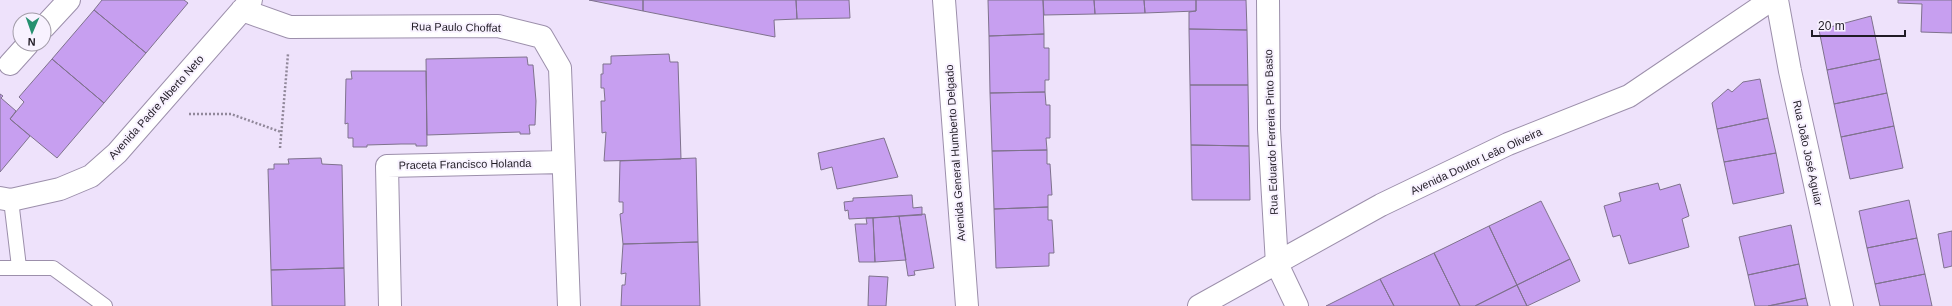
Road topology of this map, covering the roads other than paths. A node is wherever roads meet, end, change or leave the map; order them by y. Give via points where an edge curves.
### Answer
1 (69, 0) edge
2 (944, 0) edge
3 (1268, 0) edge
4 (1771, 0) edge
5 (1777, 0) edge
6 (246, 5) edge
7 (52, 18) edge
8 (21, 52) edge
9 (10, 64) dead end
10 (563, 162) junction
11 (6, 199) edge
12 (1277, 264) junction
13 (19, 267) junction
14 (0, 268) edge
15 (104, 306) edge
16 (390, 306) edge
17 (569, 306) edge
18 (967, 306) edge
19 (1199, 306) edge
20 (1297, 306) edge
21 (1842, 306) edge

1 - 7 street
2 - 18 street, Avenida General Humberto Delgado
3 - 12 street, Rua Eduardo Ferreira Pinto Basto via 1269,129
4 - 12 street, Avenida Doutor Leão Oliveira via 1629,96 1500,148 1381,205
5 - 21 street, Rua João José Aguiar via 1790,71
6 - 10 street, Rua Paulo Choffat via 290,27 498,26 542,37 560,68
6 - 11 street, Avenida Padre Alberto Neto via 117,153 91,176 60,189
8 - 9 street
10 - 16 street, Praceta Francisco Holanda via 387,166
10 - 17 street, Rua Paulo Choffat
11 - 13 lane
12 - 19 street, Avenida Doutor Leão Oliveira
12 - 20 street
13 - 14 lane
13 - 15 lane via 53,268

